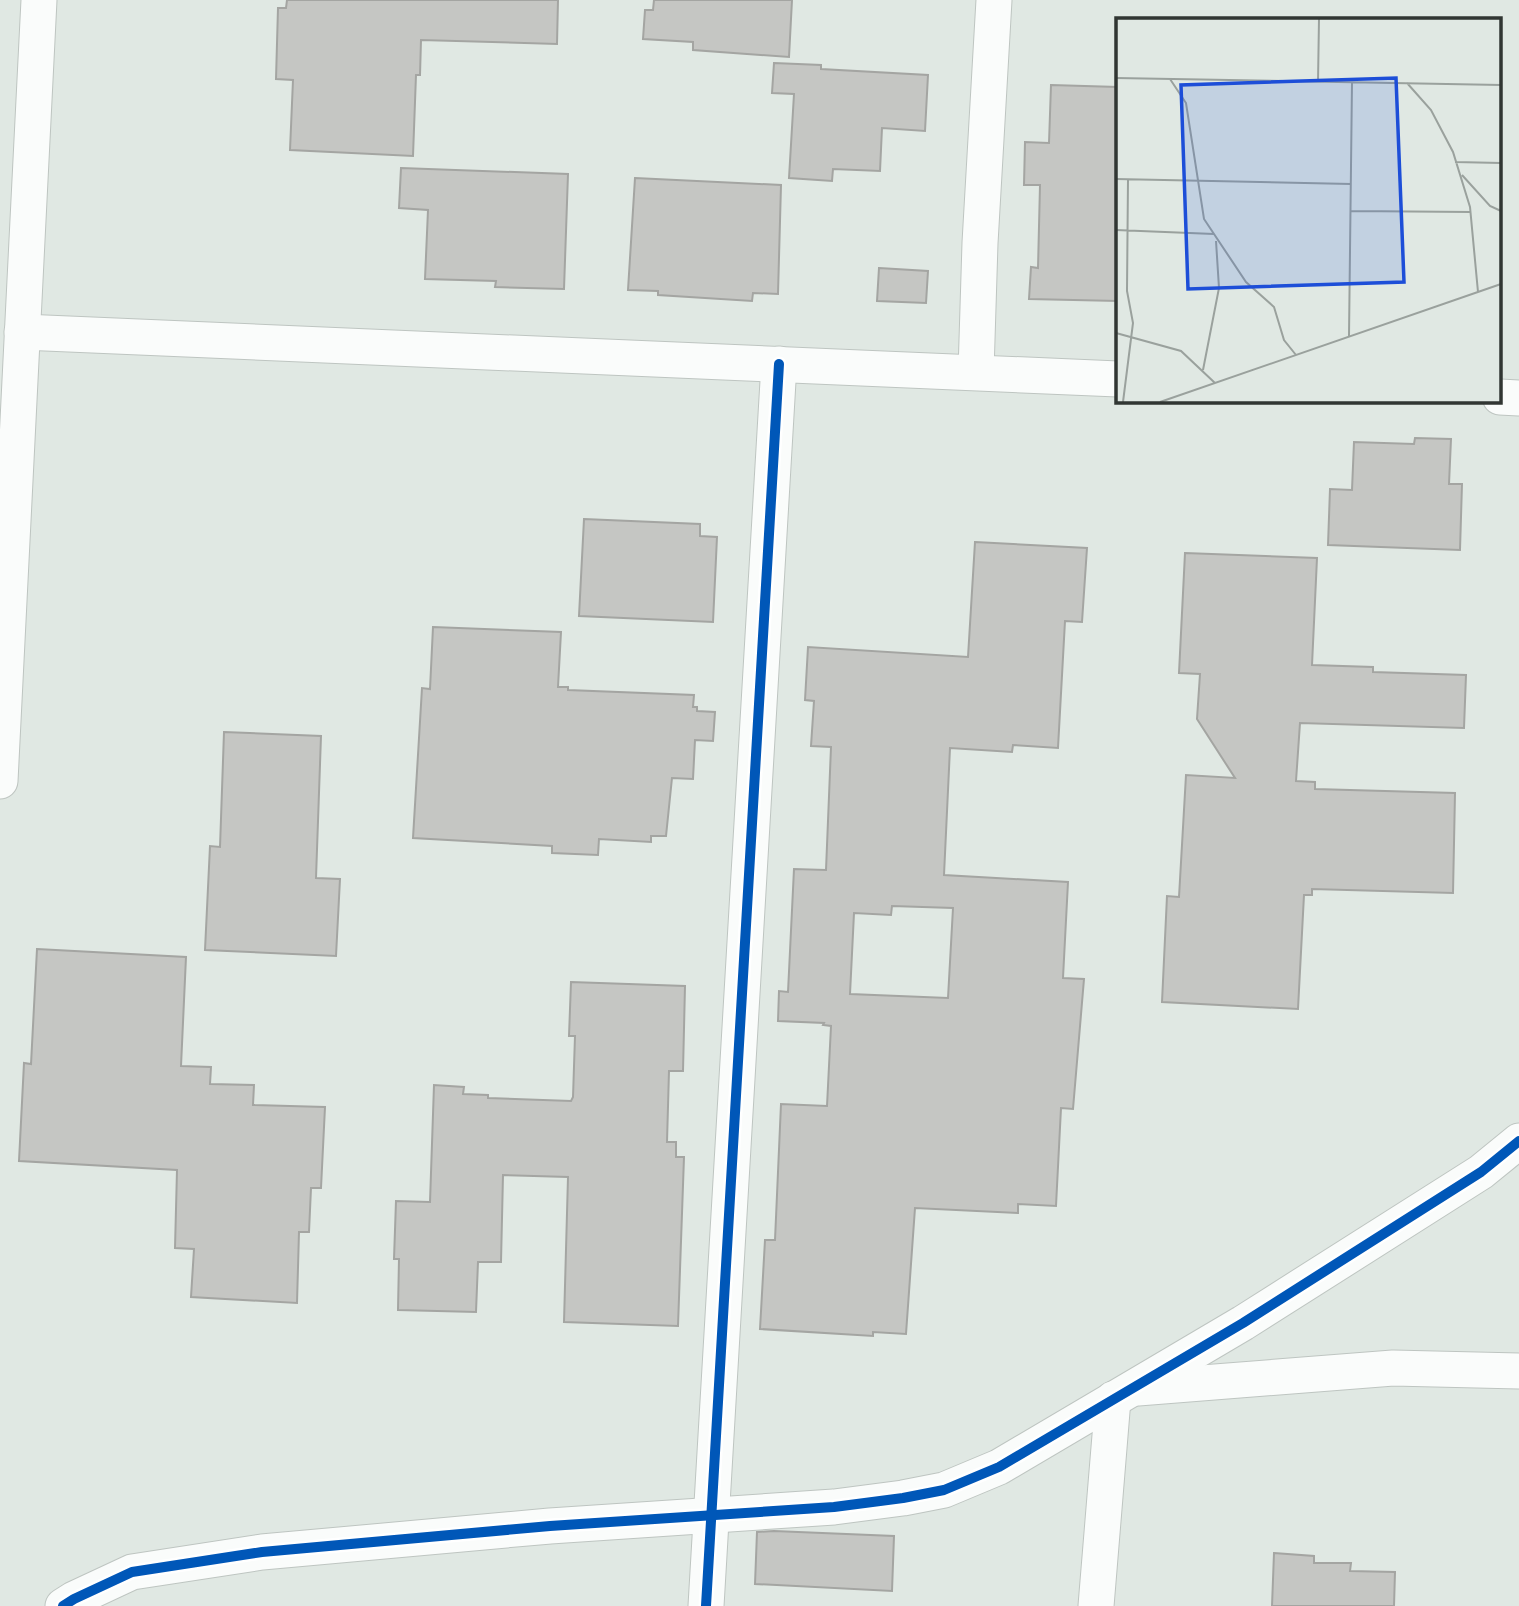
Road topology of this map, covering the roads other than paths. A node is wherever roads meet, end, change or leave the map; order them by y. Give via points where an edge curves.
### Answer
1 (39, 0) edge
2 (994, 0) edge
3 (22, 332) junction
4 (779, 364) junction
5 (976, 372) junction
6 (1116, 379) edge
7 (5, 585) edge
8 (0, 781) edge
9 (1519, 1140) edge
10 (1519, 1371) edge
11 (1122, 1394) junction
12 (711, 1515) junction
13 (64, 1606) edge
14 (706, 1606) edge
15 (1096, 1606) edge

1 - 3 street
2 - 5 street
3 - 4 street
3 - 7 street
4 - 5 street
4 - 12 street
5 - 6 street
7 - 8 street
9 - 11 street via 1482,1172 1408,1220
10 - 11 street via 1394,1368
11 - 12 street via 999,1467 944,1490 834,1507
11 - 15 street
12 - 13 street via 262,1552 132,1572
12 - 14 street

